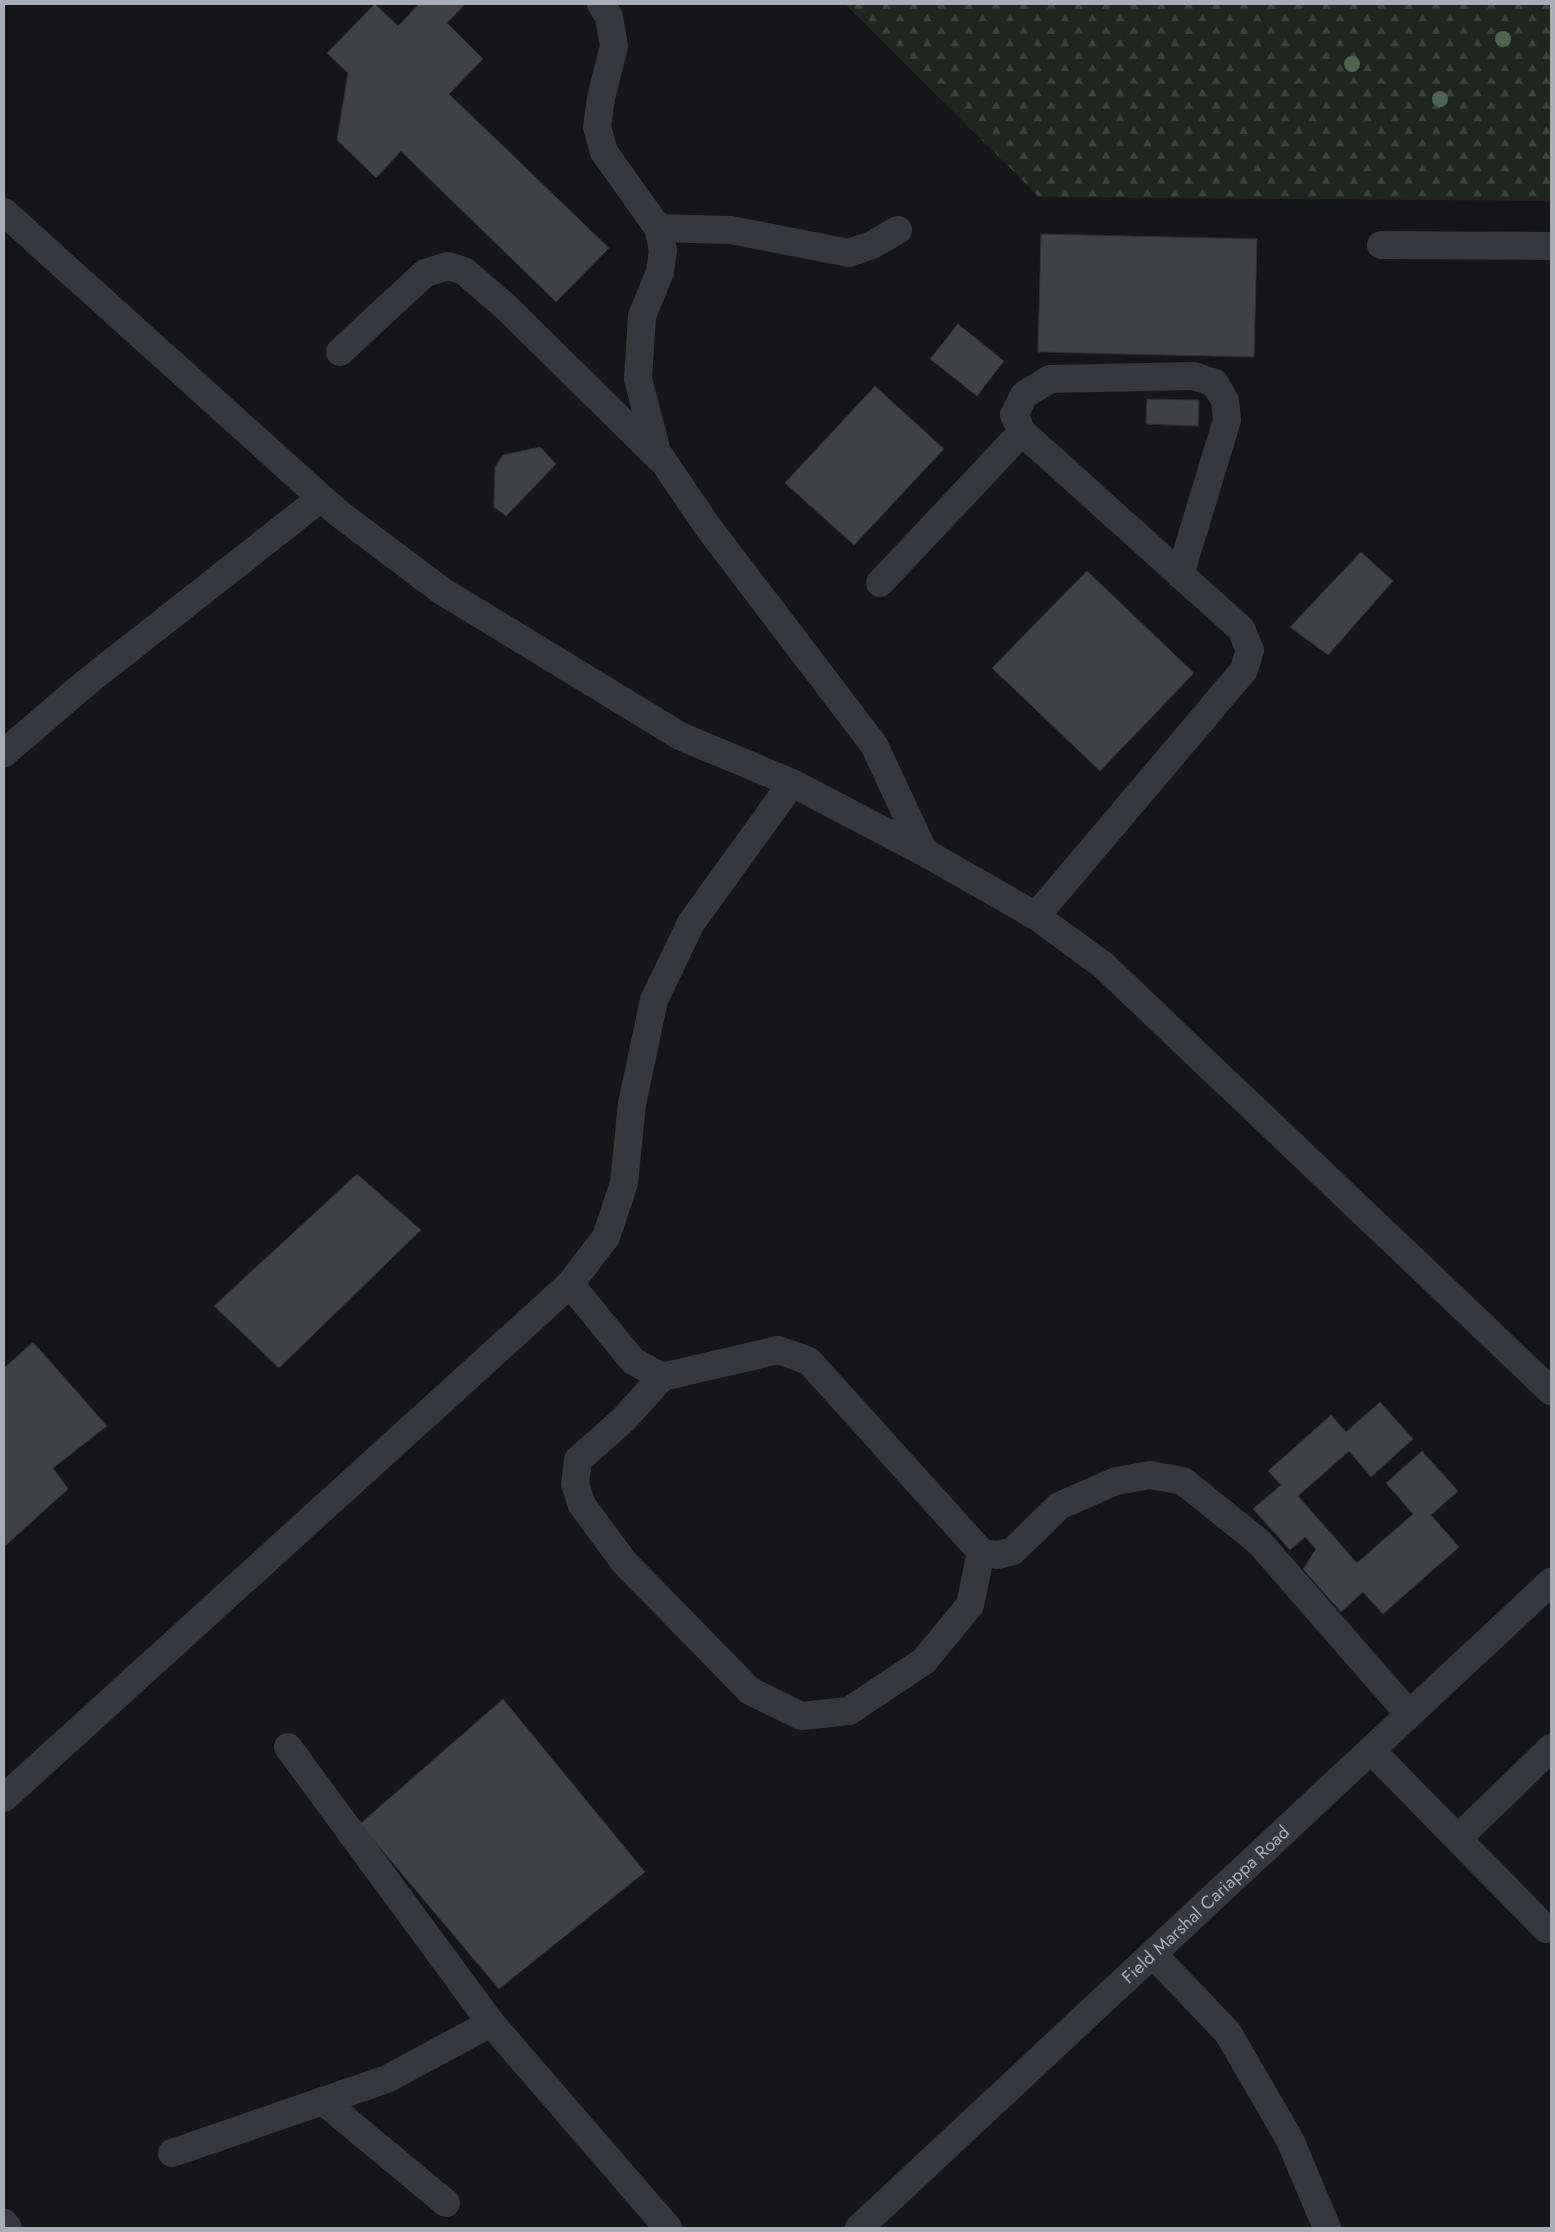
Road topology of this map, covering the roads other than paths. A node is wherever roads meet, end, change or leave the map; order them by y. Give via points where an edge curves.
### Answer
1 (601, 4) edge
2 (4, 212) edge
3 (658, 228) junction
4 (898, 230) dead end
5 (1381, 245) dead end
6 (1551, 246) edge
7 (340, 352) dead end
8 (1022, 432) junction
9 (666, 464) junction
10 (321, 498) junction
11 (1180, 575) junction
12 (880, 583) dead end
13 (4, 754) edge
14 (792, 783) junction
15 (924, 852) junction
16 (1036, 916) junction
17 (570, 1284) junction
18 (662, 1377) junction
19 (1551, 1391) edge
20 (981, 1552) junction
21 (1551, 1582) edge
22 (1410, 1714) junction
23 (288, 1746) dead end
24 (1551, 1748) edge
25 (1371, 1750) junction
26 (4, 1798) edge
27 (1458, 1838) junction
28 (1546, 1929) dead end
29 (1153, 1954) junction
30 (491, 2024) junction
31 (323, 2101) junction
32 (172, 2153) dead end
33 (446, 2203) dead end
34 (4, 2223) edge
35 (8, 2228) edge
36 (668, 2228) edge
37 (859, 2228) edge
38 (1327, 2228) edge

1 - 3 street via 609,17 614,46 597,127 604,152
2 - 10 street
3 - 4 street via 731,230 849,252 872,245
3 - 9 street via 663,250 661,265 642,316 638,379 658,452
5 - 6 street
7 - 9 street via 424,274 448,266 464,270
8 - 11 street
8 - 11 street via 1014,415 1024,395 1050,379 1194,376 1216,383 1225,401 1227,420
8 - 12 street
9 - 15 street via 708,527 874,745
10 - 13 street via 87,682
10 - 14 street via 442,591 671,731
11 - 16 street via 1241,629 1250,650 1244,670
14 - 15 street
14 - 17 street via 692,923 654,1000 632,1104 624,1183 606,1237
15 - 16 street
16 - 19 street via 1103,965
17 - 18 street via 633,1361
17 - 26 street
18 - 20 street via 778,1350 809,1361
18 - 20 street via 624,1419 578,1460 576,1484 582,1505 624,1562 750,1691 802,1716 848,1711 924,1661 970,1605
20 - 22 street via 998,1555 1013,1551 1059,1506 1116,1481 1150,1475 1183,1481 1259,1542
21 - 22 street, Field Marshal Cariappa Road
22 - 25 street, Field Marshal Cariappa Road
23 - 30 street
24 - 27 street
25 - 27 street
25 - 29 street, Field Marshal Cariappa Road
27 - 28 street
29 - 37 street, Field Marshal Cariappa Road
29 - 38 street via 1228,2033 1290,2140
30 - 31 street via 386,2079
30 - 36 street
31 - 32 street
31 - 33 street
34 - 35 street

